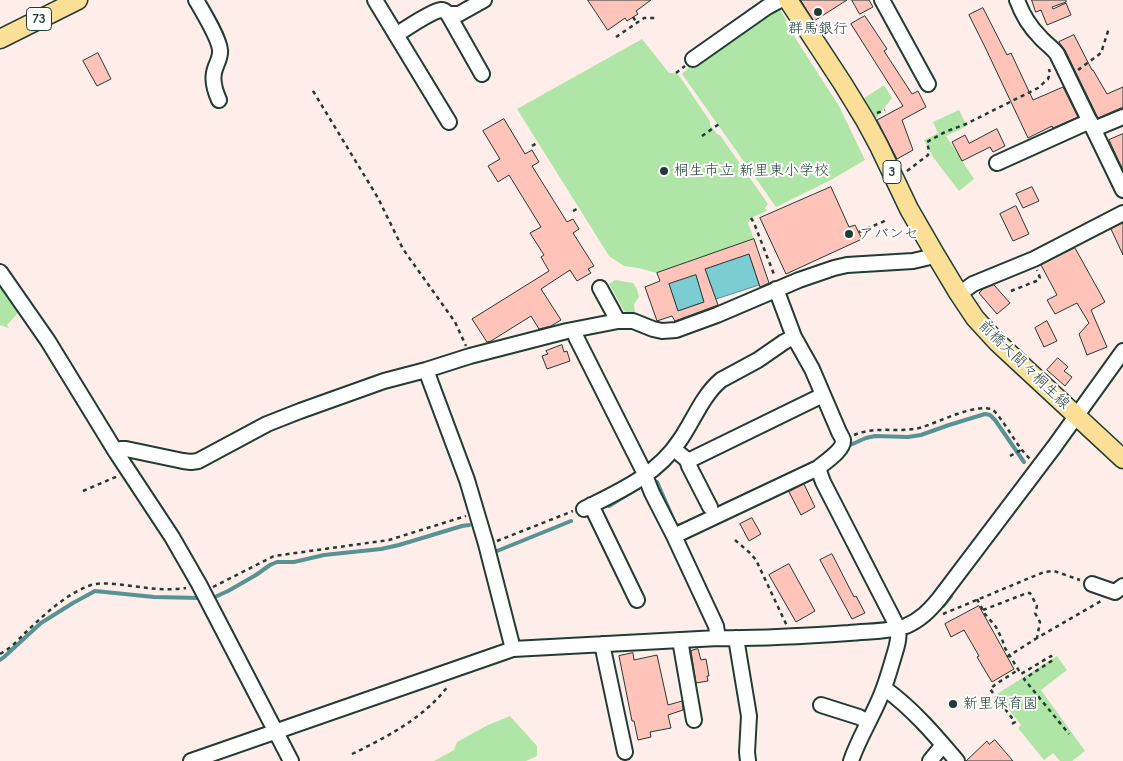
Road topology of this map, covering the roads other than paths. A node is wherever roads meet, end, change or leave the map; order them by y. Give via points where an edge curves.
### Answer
1 (78, 0) edge
2 (196, 0) edge
3 (375, 0) edge
4 (484, 0) edge
5 (780, 0) edge
6 (788, 0) edge
7 (882, 0) edge
8 (1017, 0) edge
9 (448, 14) junction
10 (396, 35) junction
11 (0, 39) edge
12 (693, 59) dead end
13 (482, 74) dead end
14 (928, 84) dead end
15 (219, 100) dead end
16 (1123, 117) edge
17 (449, 122) dead end
18 (1092, 125) junction
19 (997, 163) dead end
20 (1122, 184) edge
21 (1123, 213) edge
22 (935, 254) junction
23 (0, 272) edge
24 (600, 288) dead end
25 (776, 289) junction
26 (959, 294) junction
27 (618, 321) junction
28 (575, 330) junction
29 (794, 337) junction
30 (1123, 351) edge
31 (426, 370) junction
32 (823, 395) junction
33 (1077, 416) junction
34 (674, 448) junction
35 (116, 452) junction
36 (1123, 459) edge
37 (687, 460) junction
38 (818, 468) junction
39 (645, 476) junction
40 (710, 507) dead end
41 (674, 536) junction
42 (1092, 584) road end
43 (1119, 589) edge
44 (637, 600) dead end
45 (898, 628) junction
46 (718, 638) junction
47 (736, 638) junction
48 (680, 640) junction
49 (602, 644) junction
50 (513, 649) junction
51 (884, 688) junction
52 (821, 705) dead end
53 (694, 720) dead end
54 (868, 722) junction
55 (276, 732) junction
56 (943, 745) junction
57 (625, 752) dead end
58 (191, 761) edge
59 (291, 761) edge
60 (748, 761) edge
61 (851, 761) edge
62 (930, 761) edge
63 (957, 761) edge

1 - 11 main road, 73
2 - 15 street via 220,49 213,81
3 - 10 street
4 - 9 street via 459,14
5 - 12 street
6 - 22 main road, 前橋大間々桐生線 / 3 via 852,98
7 - 14 street
8 - 18 street via 1026,20 1057,54
9 - 10 street via 440,10 434,12
9 - 13 street
10 - 17 street
16 - 18 street
18 - 19 street
18 - 20 street
21 - 26 street via 1034,259 973,284
22 - 25 street via 913,261 840,266
22 - 26 main road, 前橋大間々桐生線 / 3
23 - 35 street via 48,341
24 - 27 street
25 - 27 street via 670,331 653,330 633,321
25 - 29 street
26 - 33 main road, 前橋大間々桐生線 / 3 via 975,318 998,342
27 - 28 street
28 - 31 street
28 - 39 street
29 - 32 street
29 - 34 street via 717,384
30 - 33 street
31 - 35 street via 384,381 300,411 198,461 183,461 126,448
31 - 50 street via 467,480
32 - 37 street
32 - 38 street via 843,440 835,454
33 - 36 main road, 前橋大間々桐生線 / 3
33 - 45 street via 939,600 912,623
34 - 37 street
34 - 39 street
35 - 55 street via 197,580
37 - 40 street
38 - 41 street
38 - 45 street
39 - 41 street
39 - 44 street via 582,509
41 - 46 street via 716,626
42 - 43 street
45 - 47 street
45 - 51 street via 898,642
46 - 47 street
46 - 48 street
47 - 60 street via 749,716
48 - 49 street
48 - 53 street
49 - 50 street
49 - 57 street
50 - 55 street
51 - 54 street
51 - 56 street via 896,696
52 - 54 street
54 - 61 street
55 - 58 street
55 - 59 street
56 - 62 street
56 - 63 street

